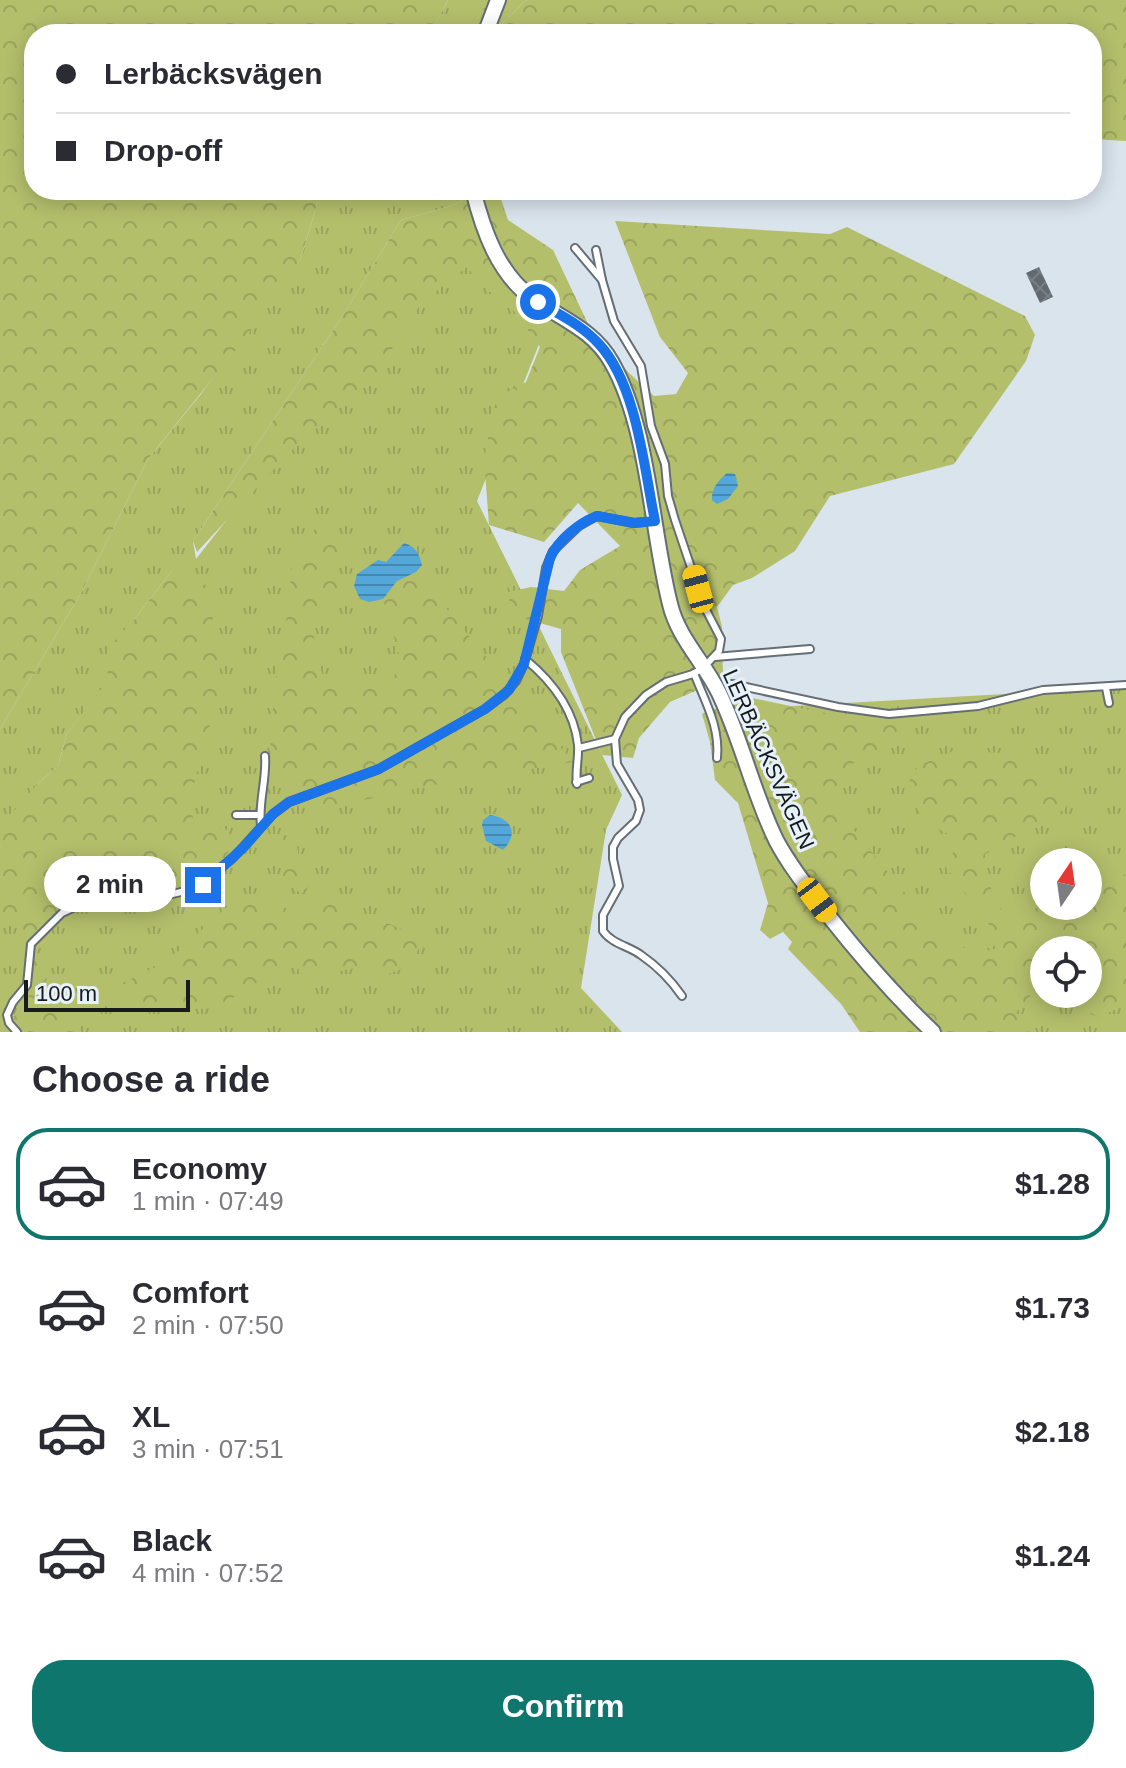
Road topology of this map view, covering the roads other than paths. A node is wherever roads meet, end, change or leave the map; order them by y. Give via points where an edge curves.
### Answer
1 (498, 0) edge
2 (489, 24) edge
3 (476, 200) edge
4 (575, 248) dead end
5 (596, 250) dead end
6 (602, 280) junction
7 (655, 521) junction
8 (721, 639) junction
9 (810, 649) dead end
10 (730, 656) junction
11 (525, 659) junction
12 (704, 666) junction
13 (732, 684) dead end
14 (1126, 685) edge
15 (1106, 688) junction
16 (1109, 703) dead end
17 (615, 739) junction
18 (579, 748) junction
19 (265, 756) dead end
20 (717, 758) dead end
21 (589, 778) dead end
22 (236, 815) dead end
23 (259, 815) junction
24 (261, 826) junction
25 (682, 996) dead end
26 (17, 1032) edge
27 (933, 1032) edge

1 - 2 street
3 - 7 street, LERBÄCKSVÄGEN via 509,276 530,297 586,331 613,363 632,413
4 - 6 lane
5 - 6 lane
6 - 8 lane via 617,328 641,366 675,520
7 - 11 lane via 597,516 553,551
7 - 12 street, LERBÄCKSVÄGEN via 674,618
8 - 10 lane
8 - 12 lane via 721,647
9 - 10 lane
10 - 12 lane
11 - 18 lane via 564,701
11 - 24 lane via 509,690 485,709 370,773 294,799
12 - 17 lane via 646,695 625,717
12 - 20 lane
12 - 27 street, LERBÄCKSVÄGEN via 784,854 873,972
13 - 15 lane via 889,714 978,706 1043,690
14 - 15 lane
15 - 16 lane
17 - 18 lane
17 - 25 lane via 617,764 640,810 613,847 619,886 605,909 602,927 606,936 641,954
18 - 21 lane via 577,783
19 - 23 lane
22 - 23 lane
23 - 24 lane
24 - 26 lane via 203,885 140,902 84,903 62,913 31,944 27,985 7,1015

